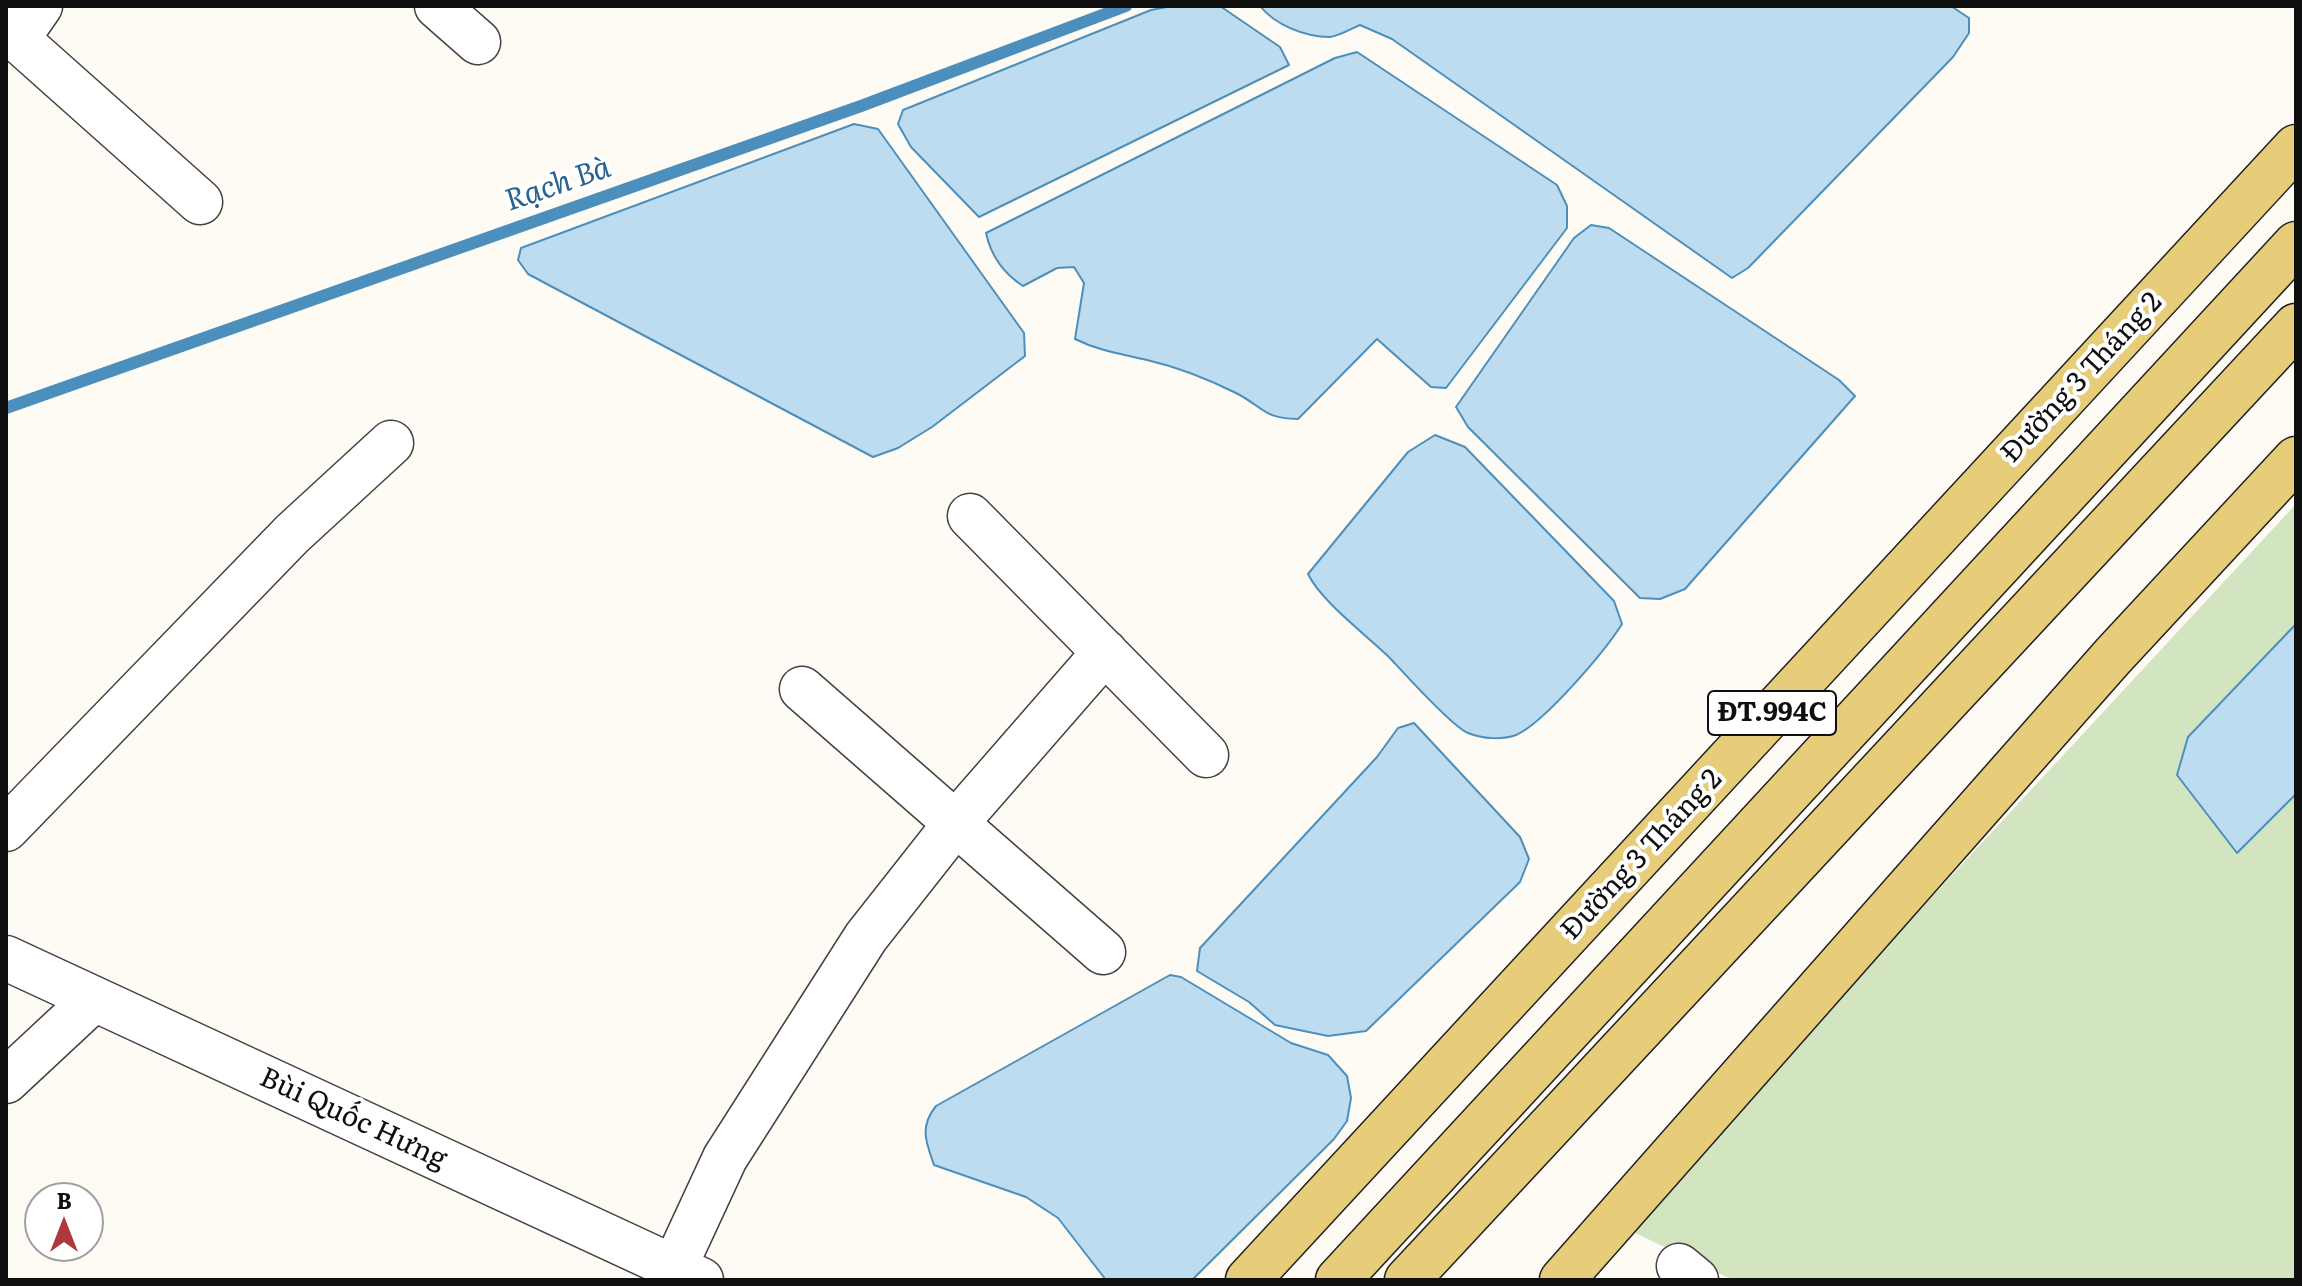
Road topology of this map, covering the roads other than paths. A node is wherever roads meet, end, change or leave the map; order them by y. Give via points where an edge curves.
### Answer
1 (437, 6) edge
2 (21, 23) edge
3 (478, 42) dead end
4 (2296, 147) edge
5 (200, 202) dead end
6 (2296, 244) edge
7 (2296, 326) edge
8 (391, 443) dead end
9 (2296, 459) edge
10 (970, 516) dead end
11 (1105, 652) junction
12 (802, 689) dead end
13 (1206, 755) dead end
14 (955, 824) junction
15 (6, 829) edge
16 (1103, 952) dead end
17 (6, 958) edge
18 (94, 999) junction
19 (6, 1081) edge
20 (687, 1274) edge
21 (1248, 1280) edge
22 (1338, 1280) edge
23 (1407, 1280) edge
24 (1562, 1280) edge

1 - 3 street
2 - 5 street
4 - 21 main road, Đường 3 Tháng 2 / ĐT.994C
6 - 22 main road, ĐT.994C
7 - 23 main road
8 - 15 street via 292,534
9 - 24 main road via 2103,667
10 - 11 street
11 - 13 street
11 - 14 street
12 - 14 street
14 - 16 street
14 - 20 street via 866,937 734,1145
17 - 18 street, Bùi Quốc Hưng
18 - 19 street
18 - 20 street, Bùi Quốc Hưng

